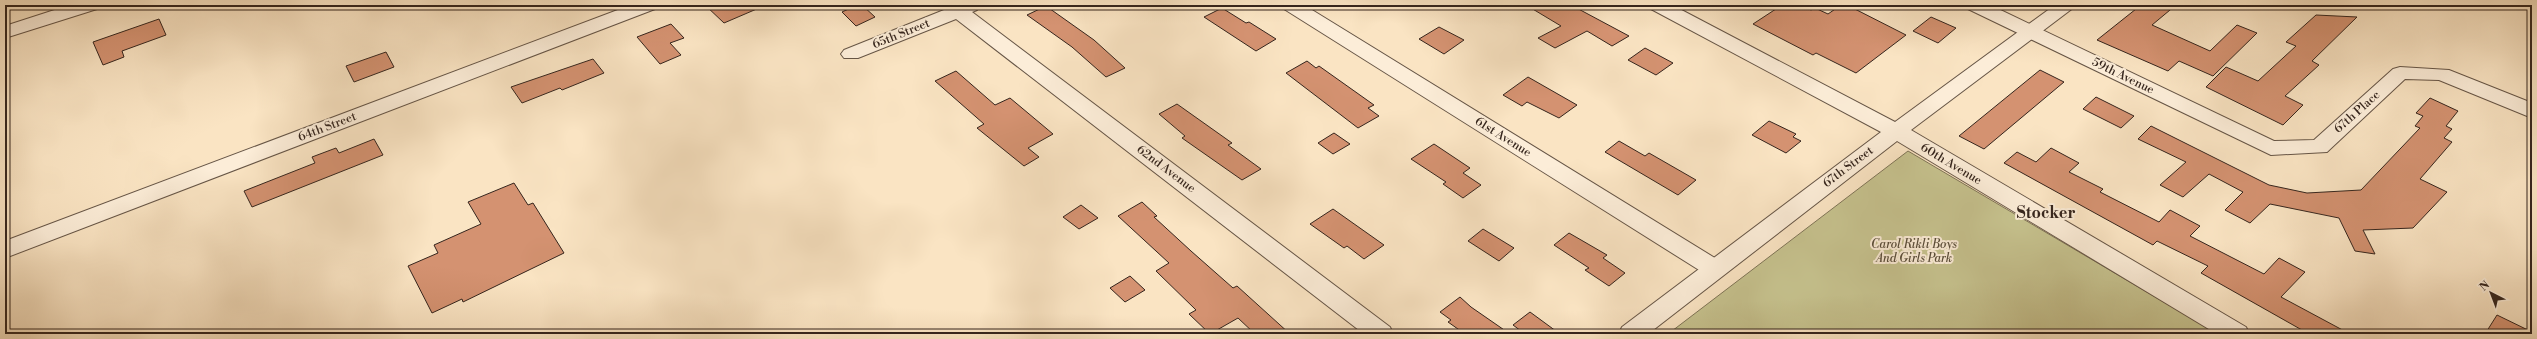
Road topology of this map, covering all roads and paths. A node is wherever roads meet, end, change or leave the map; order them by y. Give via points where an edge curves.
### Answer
1 (90, 5) edge
2 (648, 5) edge
3 (1291, 5) edge
4 (1658, 5) edge
5 (1975, 5) edge
6 (2067, 5) edge
7 (961, 7) edge
8 (5, 32) edge
9 (2032, 32) junction
10 (851, 54) dead end
11 (2532, 111) edge
12 (1896, 131) junction
13 (2271, 148) joint
14 (5, 250) edge
15 (1715, 269) junction
16 (1381, 334) edge
17 (1631, 334) edge
18 (2237, 334) edge

1 - 8 street
2 - 14 street, 64th Street
3 - 15 street, 61st Avenue
4 - 12 street, 60th Avenue
5 - 9 street, 59th Avenue
6 - 9 street, 67th Street
7 - 10 street, 65th Street
7 - 16 street, 62nd Avenue
9 - 12 street, 67th Street
9 - 13 street, 59th Avenue
11 - 13 street, 67th Place via 2442,74 2400,73 2319,148
12 - 15 street, 67th Street
12 - 18 street, 60th Avenue
15 - 17 street, 67th Street

